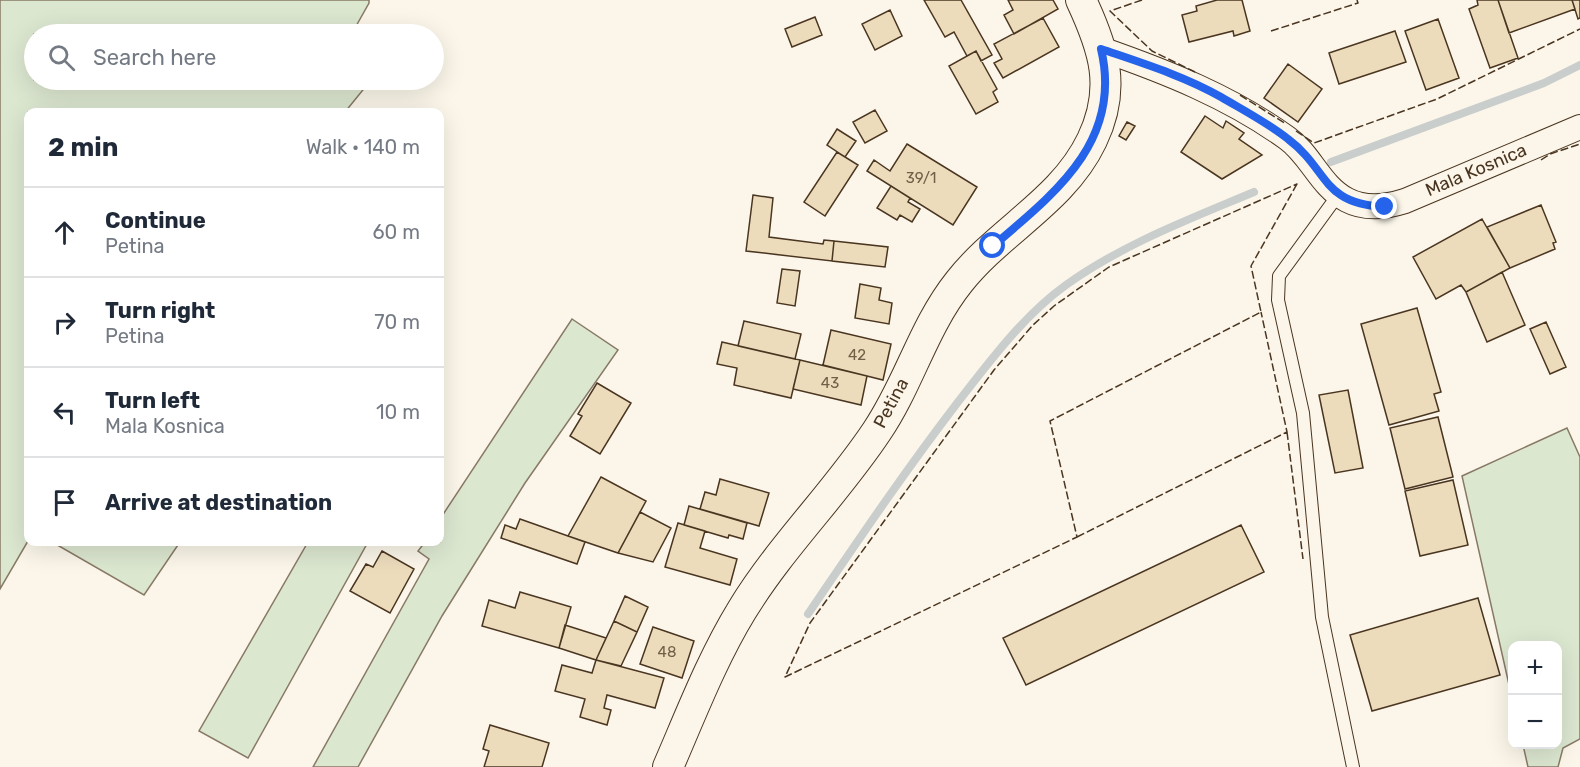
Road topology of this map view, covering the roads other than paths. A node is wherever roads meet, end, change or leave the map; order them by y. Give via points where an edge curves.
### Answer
1 (1081, 0) edge
2 (1101, 49) junction
3 (1580, 127) edge
4 (1338, 195) junction
5 (668, 767) edge
6 (1353, 767) edge

1 - 2 street, Petina
2 - 4 street via 1189,82 1289,139
2 - 5 street, Petina via 1107,71 1105,102 1093,139 1079,164 1043,204 976,262 943,303 878,429 743,608
3 - 4 street, Mala Kosnica via 1385,207
4 - 6 lane via 1279,276 1278,300 1303,413 1322,617

